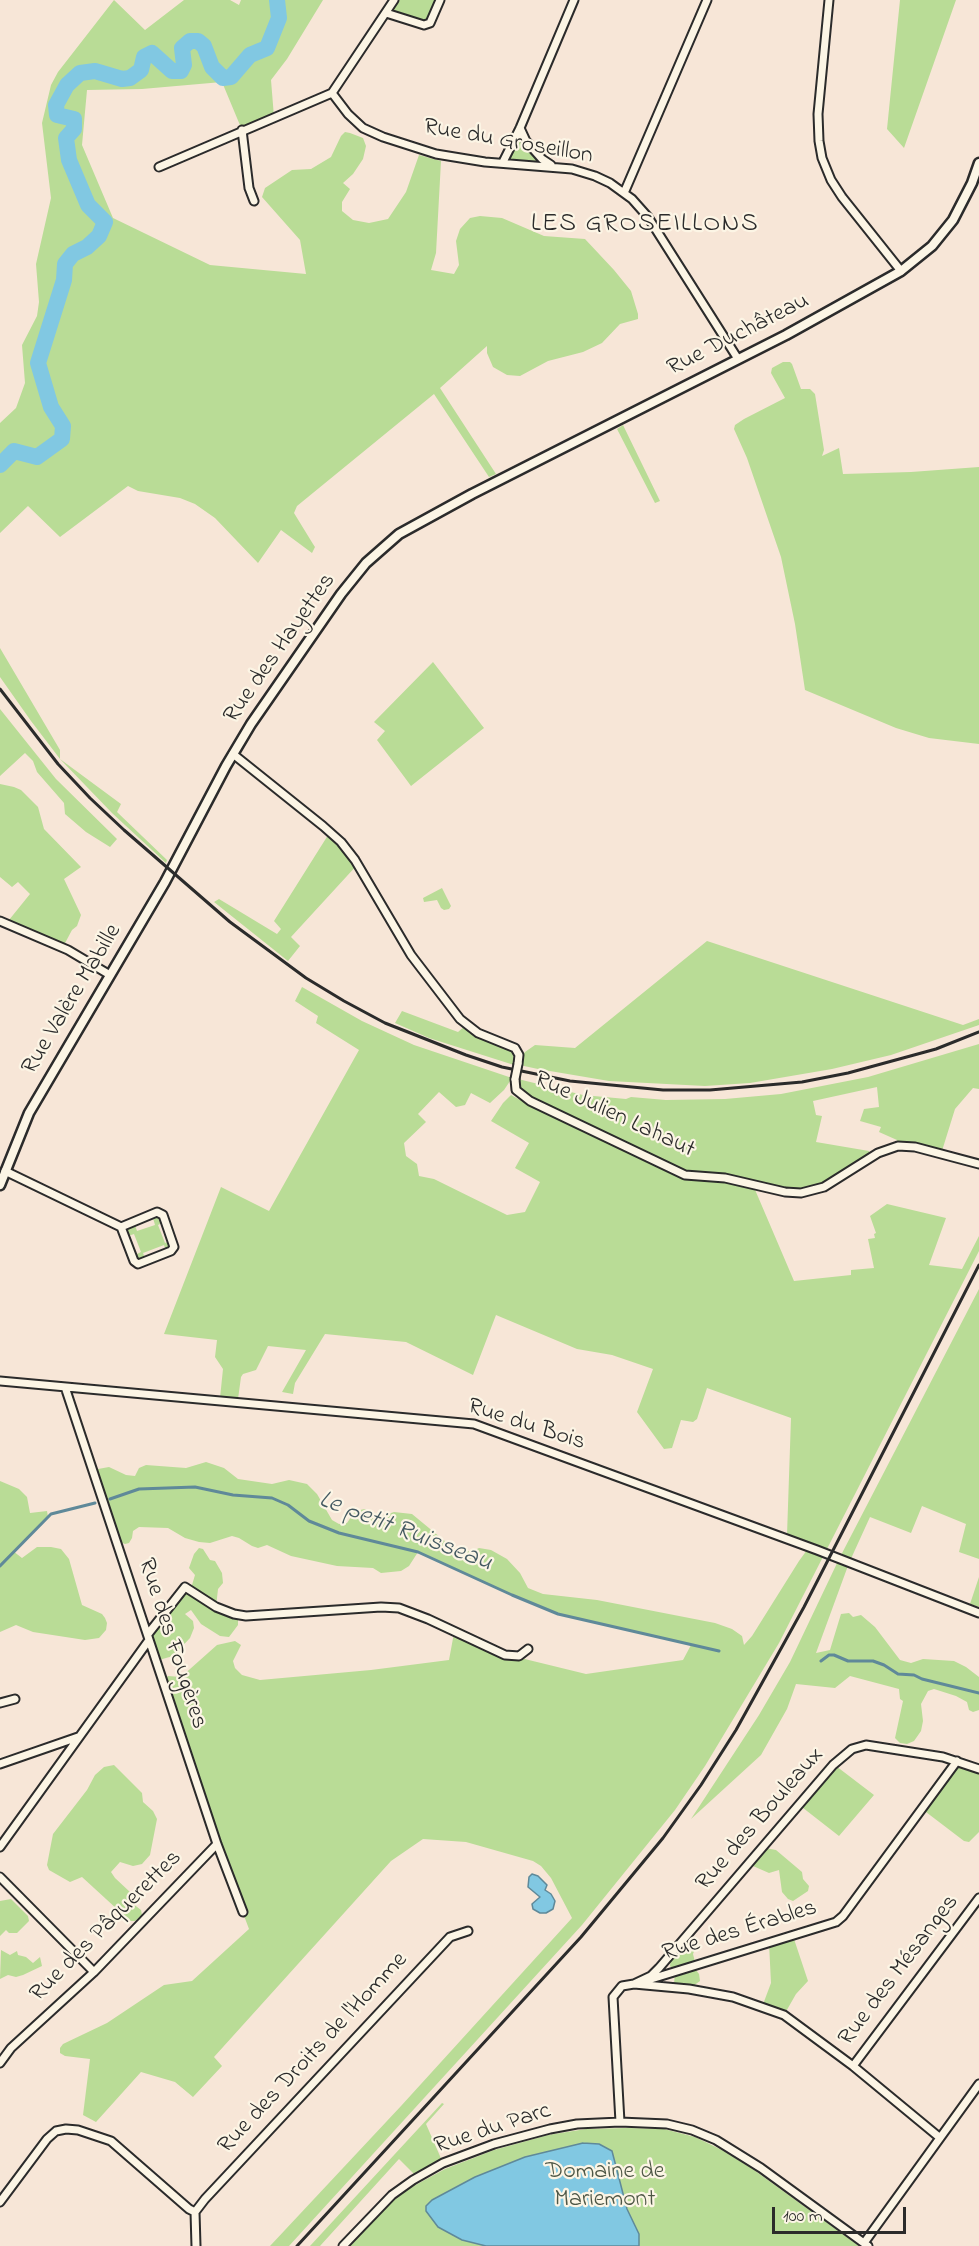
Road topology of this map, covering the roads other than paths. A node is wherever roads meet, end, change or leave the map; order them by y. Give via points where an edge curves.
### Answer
1 (394, 0) edge
2 (440, 0) edge
3 (574, 0) edge
4 (707, 0) edge
5 (829, 0) edge
6 (386, 14) junction
7 (332, 93) junction
8 (520, 128) junction
9 (242, 130) junction
10 (503, 162) junction
11 (979, 163) edge
12 (159, 167) dead end
13 (555, 167) junction
14 (976, 183) edge
15 (624, 193) junction
16 (254, 201) dead end
17 (901, 271) junction
18 (738, 359) junction
19 (472, 494) joint
20 (233, 754) junction
21 (171, 871) joint
22 (0, 921) edge
23 (110, 975) junction
24 (979, 1164) edge
25 (5, 1171) junction
26 (0, 1185) edge
27 (121, 1227) junction
28 (0, 1381) edge
29 (65, 1387) junction
30 (979, 1612) edge
31 (149, 1637) junction
32 (528, 1649) dead end
33 (15, 1699) dead end
34 (0, 1703) edge
35 (78, 1737) junction
36 (957, 1761) junction
37 (0, 1764) edge
38 (979, 1769) edge
39 (217, 1844) junction
40 (0, 1847) edge
41 (0, 1877) edge
42 (979, 1898) edge
43 (243, 1912) dead end
44 (468, 1931) dead end
45 (94, 1972) junction
46 (634, 1984) junction
47 (0, 2063) edge
48 (853, 2066) junction
49 (979, 2084) edge
50 (620, 2122) junction
51 (939, 2137) junction
52 (0, 2202) edge
53 (195, 2212) junction
54 (866, 2244) edge
55 (196, 2246) edge
56 (343, 2246) edge

1 - 6 street
2 - 6 street via 430,23 424,26
3 - 8 street
4 - 15 street
5 - 17 street via 818,114 822,158 842,197
6 - 7 street
7 - 9 street
7 - 10 street, Rue du Groseillon via 363,128 383,137 436,154
8 - 10 street
8 - 13 street via 542,159
9 - 12 street
9 - 16 street
10 - 13 street, Rue du Groseillon
11 - 14 street, Rue Duchâteau
13 - 15 street, Rue du Groseillon via 595,176
14 - 17 street, Rue Duchâteau via 941,236
15 - 18 street, Rue du Groseillon via 648,217
17 - 18 street, Rue Duchâteau
18 - 19 street, Rue Duchâteau
19 - 20 street, Rue des Hayettes via 399,534 366,563
20 - 21 street, Rue des Hayettes
20 - 24 street, Rue Julien Lahaut, bridge via 341,843 411,956 460,1019 474,1030 515,1048 519,1054 516,1090 530,1101 685,1175 725,1178 785,1192 824,1187 878,1153 898,1146
21 - 23 street, Rue Valère Mabille
22 - 23 street via 68,950
23 - 25 street, Rue Valère Mabille via 29,1113
25 - 26 street, Rue Valère Mabille
25 - 27 street
27 - 27 street via 157,1212 163,1215 174,1247 138,1264
28 - 29 street, Rue du Bois
29 - 30 street, Rue du Bois via 474,1425
29 - 31 street, Rue des Fougères
31 - 32 street via 185,1587 223,1611 246,1616 399,1608 505,1655 519,1656
31 - 35 street
31 - 39 street, Rue des Fougères
33 - 34 street
35 - 37 street
35 - 40 street
36 - 38 street, Rue des Bouleaux
36 - 46 street, Rue des Érables via 836,1922
36 - 46 street, Rue des Bouleaux via 866,1744 844,1754 659,1968
39 - 43 street, Rue des Fougères
39 - 45 street, Rue des Pâquerettes
41 - 45 street
42 - 48 street, Rue des Mésanges
44 - 53 street, Rue des Droits de l'Homme via 450,1937
45 - 47 street, Rue des Pâquerettes via 10,2048
46 - 48 street via 733,1997 784,2015
46 - 50 street, Rue des Bouleaux via 622,1986 613,1998
48 - 51 street
49 - 51 street
50 - 54 street, Rue du Parc via 667,2124 716,2140
50 - 56 street, Rue du Parc via 550,2129 443,2163 392,2195
51 - 54 street
52 - 53 street via 47,2139 66,2129 111,2141
53 - 55 street

